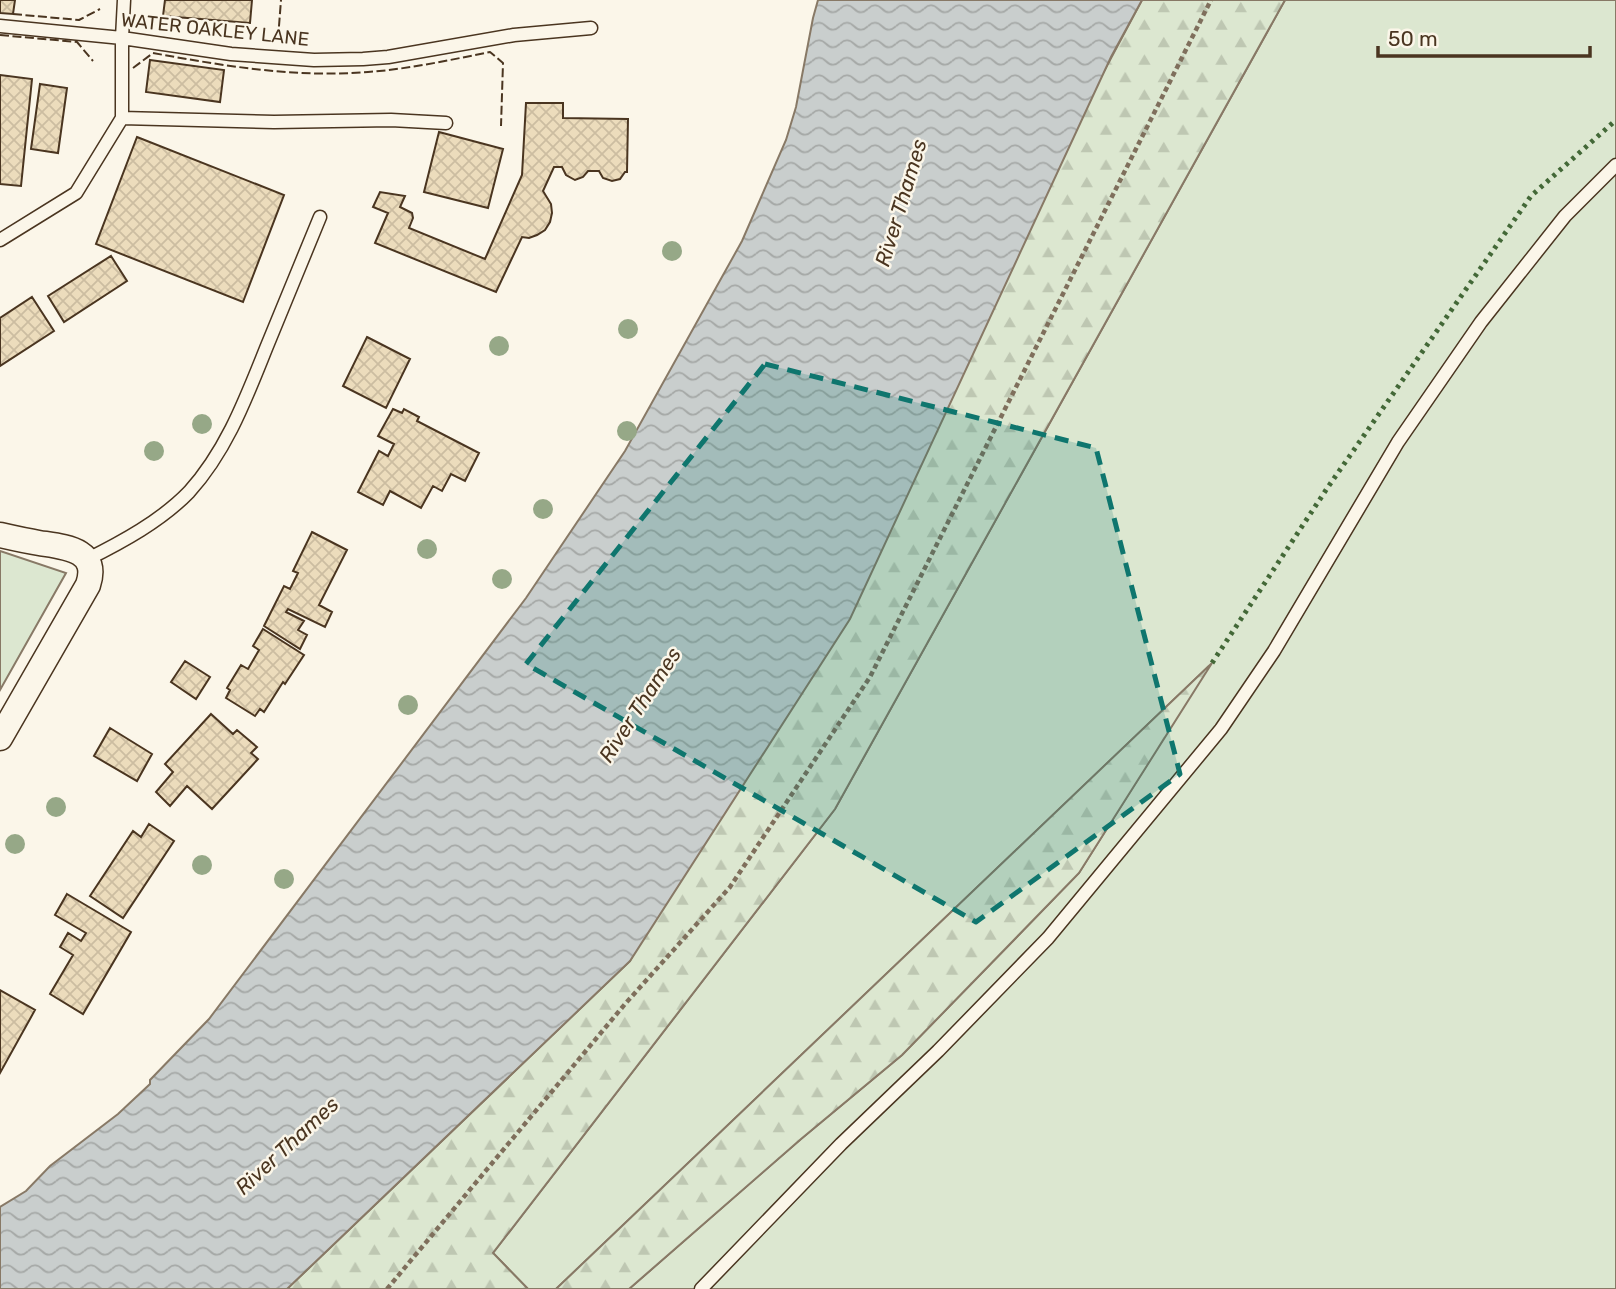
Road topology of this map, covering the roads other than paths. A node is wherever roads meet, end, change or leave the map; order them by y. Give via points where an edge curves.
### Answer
1 (124, 0) edge
2 (0, 26) edge
3 (591, 28) dead end
4 (122, 38) junction
5 (122, 118) junction
6 (446, 123) dead end
7 (1616, 165) edge
8 (320, 217) dead end
9 (0, 240) edge
10 (0, 535) edge
11 (86, 560) junction
12 (0, 738) edge
13 (701, 1289) edge

1 - 4 lane
2 - 4 lane, WATER OAKLEY LANE
3 - 4 lane, WATER OAKLEY LANE via 363,59 258,57
4 - 5 lane
5 - 6 lane
5 - 9 lane via 76,193
7 - 13 lane via 1566,216 1481,322 1398,442 1274,651 1221,729 1048,938
8 - 11 lane via 248,394 217,456 172,507
10 - 11 street via 77,551
11 - 12 street via 88,585

